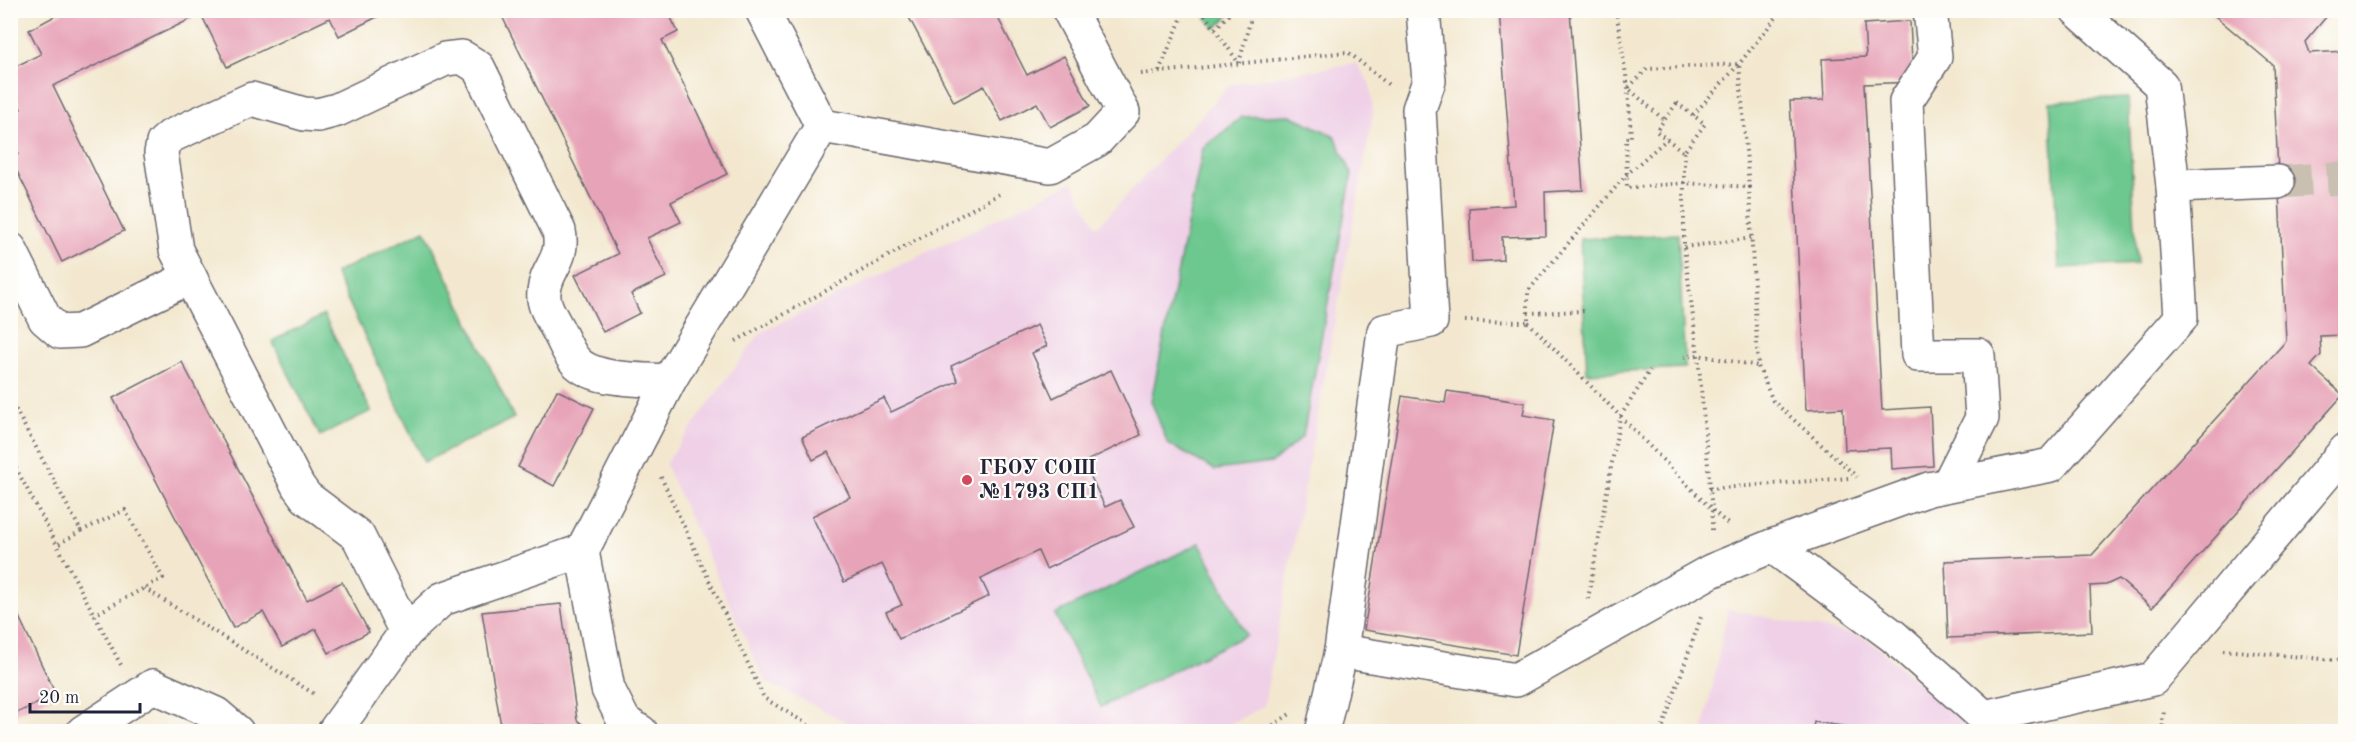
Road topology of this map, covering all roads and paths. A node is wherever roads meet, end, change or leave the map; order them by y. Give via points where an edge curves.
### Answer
1 (762, 10) edge
2 (1069, 10) edge
3 (1185, 10) edge
4 (1201, 10) edge
5 (1233, 10) edge
6 (1253, 10) edge
7 (1423, 10) edge
8 (1616, 10) edge
9 (1782, 10) edge
10 (1930, 10) edge
11 (2077, 10) edge
12 (1215, 29) junction
13 (1239, 63) junction
14 (1739, 64) junction
15 (1158, 72) junction
16 (1104, 78) junction
17 (1628, 88) junction
18 (1419, 109) junction
19 (1692, 115) junction
20 (1664, 120) junction
21 (822, 126) junction
22 (1667, 139) junction
23 (1684, 152) junction
24 (1050, 166) junction
25 (1626, 175) junction
26 (2278, 182) tunnel mouth
27 (1684, 183) junction
28 (2173, 186) junction
29 (1749, 187) junction
30 (1753, 238) junction
31 (1684, 246) junction
32 (10, 249) edge
33 (190, 277) junction
34 (1584, 311) dead end
35 (1528, 313) junction
36 (1431, 321) junction
37 (1528, 322) junction
38 (726, 347) dead end
39 (1698, 355) junction
40 (1684, 357) dead end
41 (1758, 366) junction
42 (1650, 370) dead end
43 (669, 381) junction
44 (10, 399) edge
45 (1620, 417) junction
46 (641, 435) junction
47 (2346, 450) edge
48 (10, 457) edge
49 (1948, 485) junction
50 (1709, 489) junction
51 (1712, 510) junction
52 (81, 531) junction
53 (57, 545) junction
54 (1766, 548) junction
55 (582, 551) junction
56 (1711, 571) junction
57 (144, 588) junction
58 (94, 615) junction
59 (406, 632) junction
60 (1580, 644) junction
61 (2181, 646) junction
62 (1341, 651) junction
63 (2346, 661) edge
64 (137, 696) junction
65 (341, 723) edge
66 (83, 732) edge
67 (237, 732) edge
68 (642, 732) edge
69 (820, 732) edge
70 (1322, 732) edge
71 (1661, 732) edge

1 - 21 lane
2 - 16 lane
3 - 15 path
4 - 12 path
5 - 12 path
6 - 13 path
7 - 18 lane via 1429,81
8 - 17 path
9 - 14 path
10 - 49 lane via 1935,57 1906,101 1918,355 1978,355 1982,418
11 - 28 lane via 2161,85
12 - 13 path
13 - 15 path
13 - 18 path via 1348,52
14 - 17 path via 1647,69
14 - 19 path
14 - 29 path
15 - 16 path
16 - 24 lane via 1123,112 1097,140
17 - 20 path
17 - 25 path via 1631,138 1626,138
18 - 36 lane
19 - 20 path via 1677,103
19 - 23 path via 1705,124
20 - 22 path via 1656,130
21 - 24 lane
21 - 43 lane
22 - 23 path
22 - 25 path
23 - 27 path
24 - 38 path
25 - 27 path via 1627,188
25 - 35 path via 1528,291
26 - 28 lane
27 - 29 path
27 - 31 path
28 - 49 lane via 2181,318 2051,465
29 - 30 path
30 - 31 path
30 - 41 path
31 - 39 path
32 - 33 lane via 45,319 60,332 80,331
33 - 43 lane via 176,250 161,153 163,143 171,136 252,99 304,114 338,110 445,59 462,57 478,67 559,231 559,256 543,294 573,360 587,370 608,376
33 - 59 lane via 298,486 306,497 363,542
34 - 35 path
35 - 37 path
36 - 37 path
36 - 62 lane via 1384,331
37 - 45 path
39 - 40 path
39 - 41 path
39 - 50 path
41 - 50 path via 1773,401 1858,477
42 - 45 path
43 - 46 lane
44 - 52 path
45 - 51 path
45 - 60 path
46 - 55 lane
46 - 69 path via 764,698
47 - 61 lane
48 - 53 path
49 - 54 lane
50 - 51 path
51 - 54 path
51 - 56 path
52 - 53 path
52 - 57 path via 125,510 163,578
53 - 58 path
54 - 56 lane
54 - 61 lane via 1893,636 1984,717 2153,679
55 - 59 lane via 442,599
55 - 68 lane via 608,689 624,721
56 - 60 lane
56 - 71 path via 1709,592
57 - 58 path
57 - 65 path
58 - 64 path
59 - 65 lane
60 - 62 lane via 1516,680
61 - 63 path
62 - 70 lane
64 - 66 lane
64 - 67 lane via 153,686 216,714

